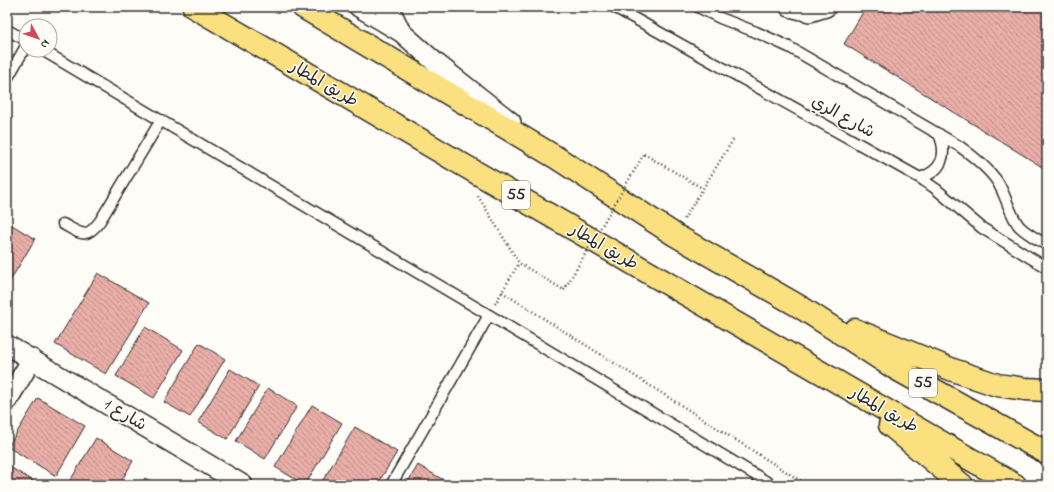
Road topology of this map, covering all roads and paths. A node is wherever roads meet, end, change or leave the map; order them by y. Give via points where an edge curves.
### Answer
1 (194, 7) edge
2 (303, 7) edge
3 (359, 7) edge
4 (389, 7) edge
5 (614, 7) edge
6 (698, 7) edge
7 (790, 7) edge
8 (826, 7) edge
9 (7, 30) edge
10 (401, 32) junction
11 (18, 36) edge
12 (19, 58) edge
13 (56, 58) edge
14 (7, 79) edge
15 (162, 120) junction
16 (939, 134) junction
17 (733, 140) dead end
18 (557, 158) junction
19 (920, 178) junction
20 (702, 188) junction
21 (478, 196) dead end
22 (63, 224) dead end
23 (675, 235) junction
24 (1047, 245) edge
25 (519, 263) junction
26 (1047, 268) edge
27 (502, 292) junction
28 (802, 308) junction
29 (489, 315) junction
30 (7, 345) edge
31 (32, 360) junction
32 (838, 383) junction
33 (1047, 390) edge
34 (7, 401) edge
35 (1047, 452) edge
36 (243, 485) edge
37 (390, 485) edge
38 (772, 485) edge
39 (807, 485) edge
40 (962, 485) edge
41 (1015, 485) edge

1 - 32 highway, طريق المطار / 55
2 - 18 highway, 55
3 - 10 street
4 - 10 street
5 - 19 lane, شارع الري
6 - 16 lane, شارع الري via 789,47
7 - 8 street via 810,12
9 - 11 lane
10 - 18 street via 436,63
12 - 14 lane
13 - 15 lane
15 - 22 lane via 93,230 85,234
15 - 29 lane
16 - 19 lane via 943,142 942,161 929,175
16 - 24 lane, شارع الري via 984,166 999,184 1019,225
17 - 20 path
18 - 23 highway, 55
19 - 26 lane, شارع الري via 982,228
20 - 23 path
20 - 25 path, bridge via 644,154 564,290
21 - 25 path
23 - 28 highway, 55
25 - 27 path
27 - 29 path
27 - 39 path
28 - 33 highway via 960,373 997,385
28 - 35 highway, 55 via 893,367
29 - 37 lane
29 - 38 lane
30 - 31 street, شارع 1
31 - 34 street
31 - 36 street, شارع 1
32 - 40 highway
32 - 41 highway, طريق المطار / 55

